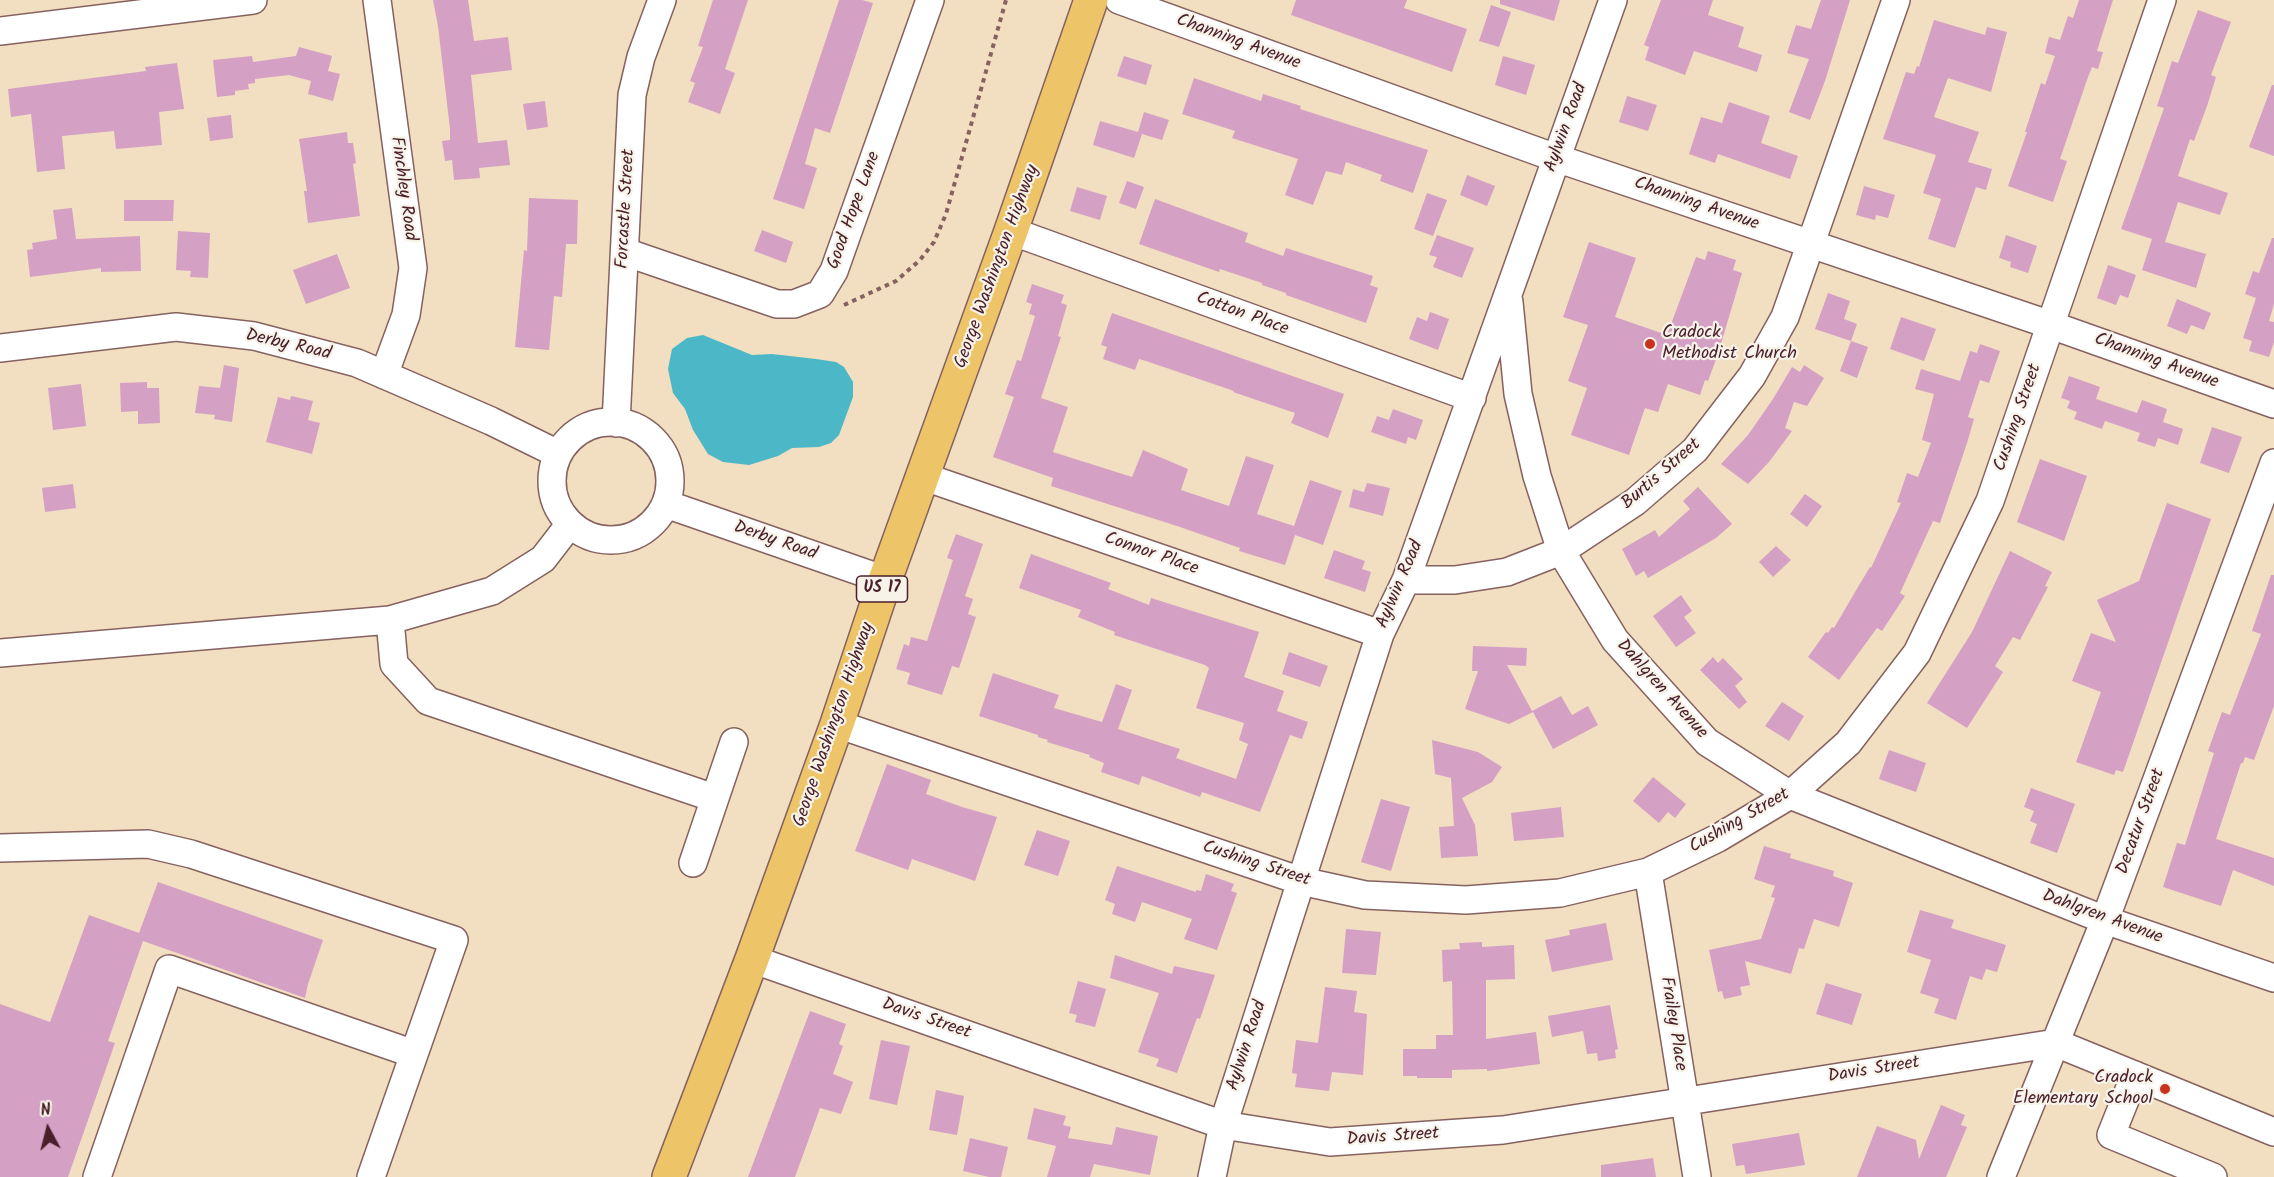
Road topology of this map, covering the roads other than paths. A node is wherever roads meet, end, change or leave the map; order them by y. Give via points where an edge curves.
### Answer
1 (253, 0) edge
2 (377, 0) edge
3 (662, 0) edge
4 (930, 0) edge
5 (1091, 0) edge
6 (1119, 0) edge
7 (1613, 0) edge
8 (1896, 0) edge
9 (2162, 0) edge
10 (0, 31) edge
11 (1556, 158) junction
12 (1011, 231) junction
13 (1811, 244) junction
14 (625, 252) junction
15 (1508, 295) junction
16 (2051, 325) junction
17 (0, 348) edge
18 (384, 375) junction
19 (1472, 398) junction
20 (2274, 404) edge
21 (616, 423) junction
22 (558, 454) junction
23 (2274, 463) edge
24 (922, 476) junction
25 (666, 504) junction
26 (570, 524) junction
27 (1561, 550) junction
28 (885, 580) junction
29 (1406, 580) junction
30 (390, 620) junction
31 (1380, 634) junction
32 (0, 653) edge
33 (837, 724) junction
34 (734, 742) dead end
35 (1790, 795) junction
36 (714, 798) junction
37 (0, 848) edge
38 (693, 863) dead end
39 (1648, 872) junction
40 (1301, 882) junction
41 (2105, 920) junction
42 (752, 958) junction
43 (2274, 978) edge
44 (2056, 1043) junction
45 (414, 1053) junction
46 (2135, 1075) junction
47 (1684, 1101) junction
48 (1223, 1125) junction
49 (2274, 1132) edge
50 (97, 1177) edge
51 (371, 1177) edge
52 (669, 1177) edge
53 (1212, 1177) edge
54 (1696, 1177) edge
55 (2001, 1177) edge
56 (2213, 1177) edge

1 - 10 street
2 - 18 street, Finchley Road via 413,268 406,315
3 - 14 street, Forcastle Street via 632,95
4 - 14 street, Good Hope Lane via 834,271 820,294 800,303 777,304
5 - 12 main road, George Washington Highway / US 17
6 - 11 street, Channing Avenue
7 - 11 street, Aylwin Road
8 - 13 street, Burtis Street
9 - 16 street, Cushing Street
11 - 13 street, Channing Avenue
11 - 15 street, Aylwin Road
12 - 19 street, Cotton Place
12 - 24 main road, George Washington Highway / US 17
13 - 16 street, Channing Avenue
13 - 27 street, Burtis Street via 1774,337 1752,376 1695,450 1635,502
14 - 21 street, Forcastle Street
15 - 19 street, Aylwin Road
15 - 27 street, Dahlgren Avenue via 1518,394 1537,476
16 - 20 street, Channing Avenue
16 - 35 street, Cushing Street via 1990,501 1917,653 1848,743
17 - 18 street, Derby Road via 176,327 254,336 357,363
18 - 22 street, Derby Road
19 - 29 street, Aylwin Road
21 - 22 street via 598,423 582,429
21 - 25 street via 650,436 662,450 669,468
22 - 26 street via 552,472 552,491 558,509
23 - 41 street, Decatur Street
24 - 28 main road, George Washington Highway / US 17
24 - 31 street, Connor Place
25 - 26 street via 656,520 623,539 604,540 586,535
25 - 28 street, Derby Road
26 - 30 street via 543,559 492,591
27 - 29 street, Burtis Street via 1507,572 1455,580
27 - 35 street, Dahlgren Avenue via 1615,640 1707,742
28 - 33 main road, George Washington Highway / US 17
29 - 31 street, Aylwin Road
30 - 32 street
30 - 36 street via 394,664 428,701
31 - 40 street, Aylwin Road
33 - 40 street, Cushing Street
33 - 42 main road, George Washington Highway / US 17
34 - 36 street
35 - 39 street, Cushing Street via 1718,838
35 - 41 street, Dahlgren Avenue
36 - 38 street
37 - 45 street via 148,844 191,854 454,940
39 - 40 street, Cushing Street via 1560,893 1466,900 1365,895
39 - 47 street, Frailey Place
40 - 48 street, Aylwin Road
41 - 43 street, Dahlgren Avenue
41 - 44 street, Decatur Street
42 - 48 street, Davis Street
42 - 52 main road, George Washington Highway / US 17
44 - 46 street
44 - 47 street, Davis Street
44 - 55 street, Decatur Street
45 - 50 street via 169,969
45 - 51 street
46 - 49 street
46 - 56 street via 2111,1135
47 - 48 street, Davis Street via 1503,1130 1330,1142
47 - 54 street, Frailey Place
48 - 53 street, Aylwin Road

